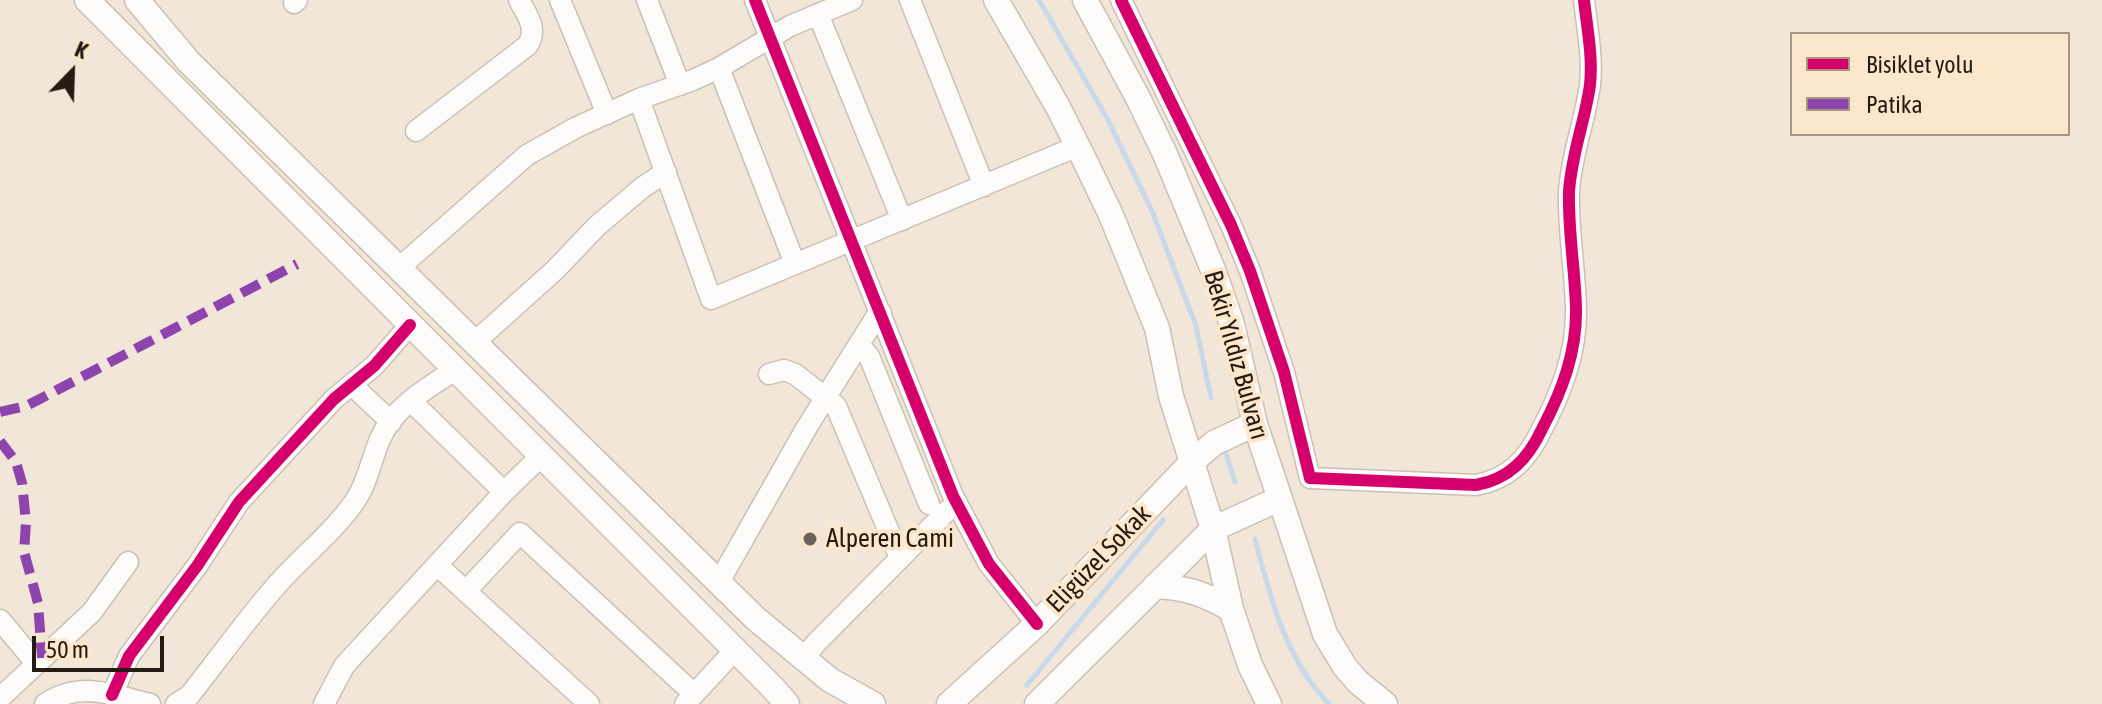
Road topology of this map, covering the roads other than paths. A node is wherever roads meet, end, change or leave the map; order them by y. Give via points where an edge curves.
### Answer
1 (87, 0) edge
2 (137, 0) edge
3 (519, 0) edge
4 (560, 0) edge
5 (647, 0) edge
6 (755, 0) edge
7 (852, 0) edge
8 (910, 0) edge
9 (996, 0) edge
10 (1085, 0) edge
11 (1121, 0) edge
12 (1584, 0) edge
13 (818, 14) junction
14 (770, 37) junction
15 (719, 68) junction
16 (680, 85) junction
17 (639, 99) junction
18 (607, 114) junction
19 (416, 131) dead end
20 (1078, 146) junction
21 (666, 172) junction
22 (984, 186) junction
23 (902, 220) junction
24 (853, 241) junction
25 (795, 264) junction
26 (399, 268) junction
27 (881, 313) junction
28 (410, 325) junction
29 (475, 342) junction
30 (859, 345) junction
31 (455, 370) junction
32 (769, 374) dead end
33 (352, 385) junction
34 (826, 397) junction
35 (411, 401) junction
36 (391, 422) junction
37 (1255, 424) junction
38 (541, 456) junction
39 (1192, 462) junction
40 (1310, 478) junction
41 (504, 492) junction
42 (1279, 499) junction
43 (957, 503) junction
44 (929, 504) dead end
45 (1213, 529) junction
46 (900, 558) junction
47 (128, 562) dead end
48 (437, 565) junction
49 (719, 582) junction
50 (1155, 586) junction
51 (466, 591) junction
52 (1231, 609) junction
53 (0, 620) edge
54 (1037, 624) junction
55 (735, 650) junction
56 (804, 658) junction
57 (36, 663) junction
58 (112, 695) junction
59 (0, 698) edge
60 (690, 699) edge
61 (581, 702) edge
62 (45, 704) edge
63 (150, 704) edge
64 (176, 704) edge
65 (324, 704) edge
66 (787, 704) edge
67 (873, 704) edge
68 (949, 704) edge
69 (1037, 704) edge
70 (1269, 704) edge
71 (1385, 704) edge

1 - 28 main road
2 - 26 main road via 188,61
3 - 19 street via 533,29 528,45
4 - 18 street
5 - 16 street
6 - 14 street
7 - 13 street
8 - 22 street
9 - 20 main road
10 - 37 main road, Bekir Yıldız Bulvarı via 1138,98 1199,232 1232,324
11 - 40 street via 1250,271 1284,372
12 - 40 street via 1590,83 1569,193 1575,333 1565,381 1538,439 1516,468 1476,485
13 - 14 street
13 - 23 street
14 - 15 street
14 - 24 street
15 - 16 street
15 - 25 street
16 - 17 street
17 - 18 street
17 - 21 street
18 - 26 street via 527,155
20 - 22 street
20 - 39 main road via 1157,328
21 - 25 street via 711,299
21 - 29 street via 597,226
22 - 23 street
23 - 24 street
24 - 25 street
24 - 27 street
26 - 29 main road
27 - 30 street
27 - 43 street
28 - 31 main road
28 - 33 street
29 - 49 main road
30 - 34 street
30 - 44 street via 869,356
31 - 35 street
31 - 38 main road
32 - 34 street via 795,374
33 - 36 street
33 - 58 street via 239,502 129,656
34 - 46 street via 836,406
34 - 49 street
35 - 36 street
35 - 41 street
36 - 64 street via 355,501 277,584 189,696
37 - 39 main road, Eligüzel Sokak via 1214,443
37 - 42 main road, Bekir Yıldız Bulvarı
38 - 41 street
38 - 55 main road
39 - 45 main road
39 - 54 main road, Eligüzel Sokak
40 - 42 street
41 - 48 street
42 - 45 main road
42 - 71 main road, Bekir Yıldız Bulvarı via 1325,634 1345,667
43 - 46 street
43 - 54 street via 989,564
45 - 50 main road
45 - 52 main road
46 - 56 street
47 - 57 street via 92,612
48 - 51 street
48 - 65 street via 344,666
49 - 56 main road
50 - 52 main road via 1184,588
50 - 69 main road
51 - 60 street via 520,533
51 - 61 street
52 - 70 main road
53 - 57 street
54 - 68 main road, Eligüzel Sokak
55 - 60 street
55 - 66 main road
56 - 67 main road
57 - 59 street
58 - 62 street via 74,691
58 - 63 street

